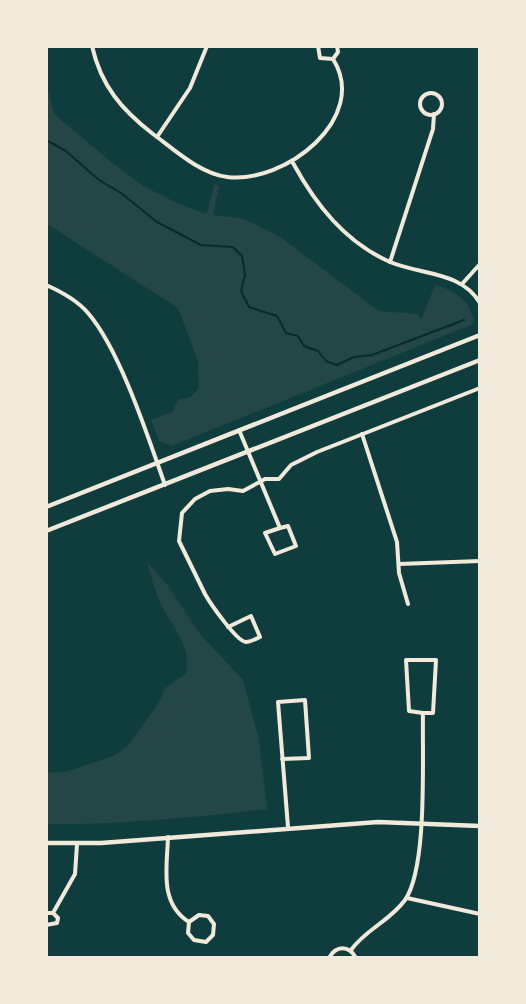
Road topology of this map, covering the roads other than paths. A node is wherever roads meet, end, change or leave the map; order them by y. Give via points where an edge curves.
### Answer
1 (92, 46) edge
2 (207, 46) edge
3 (318, 46) edge
4 (337, 46) edge
5 (333, 59) junction
6 (434, 114) junction
7 (157, 137) junction
8 (292, 163) junction
9 (390, 262) junction
10 (480, 264) edge
11 (462, 284) junction
12 (46, 285) edge
13 (480, 303) edge
14 (480, 335) edge
15 (480, 360) edge
16 (480, 387) edge
17 (240, 430) junction
18 (362, 434) junction
19 (249, 451) junction
20 (157, 462) junction
21 (260, 481) junction
22 (165, 485) junction
23 (46, 507) edge
24 (280, 528) junction
25 (46, 531) edge
26 (480, 561) edge
27 (399, 564) junction
28 (408, 604) dead end
29 (228, 627) junction
30 (423, 712) junction
31 (282, 759) junction
32 (421, 822) junction
33 (480, 826) edge
34 (288, 827) junction
35 (168, 837) junction
36 (46, 843) edge
37 (77, 844) junction
38 (407, 898) junction
39 (46, 913) edge
40 (53, 913) junction
41 (480, 914) edge
42 (189, 922) junction
43 (46, 925) edge
44 (351, 950) junction
45 (329, 957) edge
46 (356, 957) edge

1 - 7 street via 99,71 114,97
2 - 7 street via 190,88
3 - 5 street via 320,58
4 - 5 street
5 - 8 street via 342,78 334,116 317,142
6 - 6 street via 425,113 420,105 426,94 434,93 441,98 442,106
6 - 9 street via 433,129
7 - 8 street via 203,169 226,177 260,175
8 - 9 street via 312,197 337,226
9 - 11 street
10 - 11 street
11 - 13 street
12 - 20 street via 73,299 104,336
14 - 17 street
15 - 19 street
16 - 18 street
17 - 19 street
17 - 20 street
18 - 21 street via 291,465 279,480
18 - 27 street via 398,542
19 - 21 street
19 - 22 street
20 - 22 street
20 - 23 street
21 - 24 street
21 - 29 street via 247,490 219,489 202,495 188,505 179,522 181,549
22 - 25 street
24 - 24 street via 265,533 275,554 296,546 288,526
26 - 27 street
27 - 28 street
29 - 29 street via 251,616 260,637 243,642
30 - 30 street via 409,711 406,660 436,660 432,713
30 - 32 street
31 - 31 street via 309,758 306,700 278,702
31 - 34 street
32 - 33 street
32 - 34 street
32 - 38 street via 418,867
34 - 35 street
35 - 37 street
35 - 42 street via 167,892 179,916
36 - 37 street
37 - 40 street via 75,874
38 - 41 street
38 - 44 street
39 - 40 street
40 - 43 street via 57,922
42 - 42 street via 199,915 208,916 214,924 213,935 206,942 194,940 188,933
44 - 45 street via 339,948
44 - 46 street

